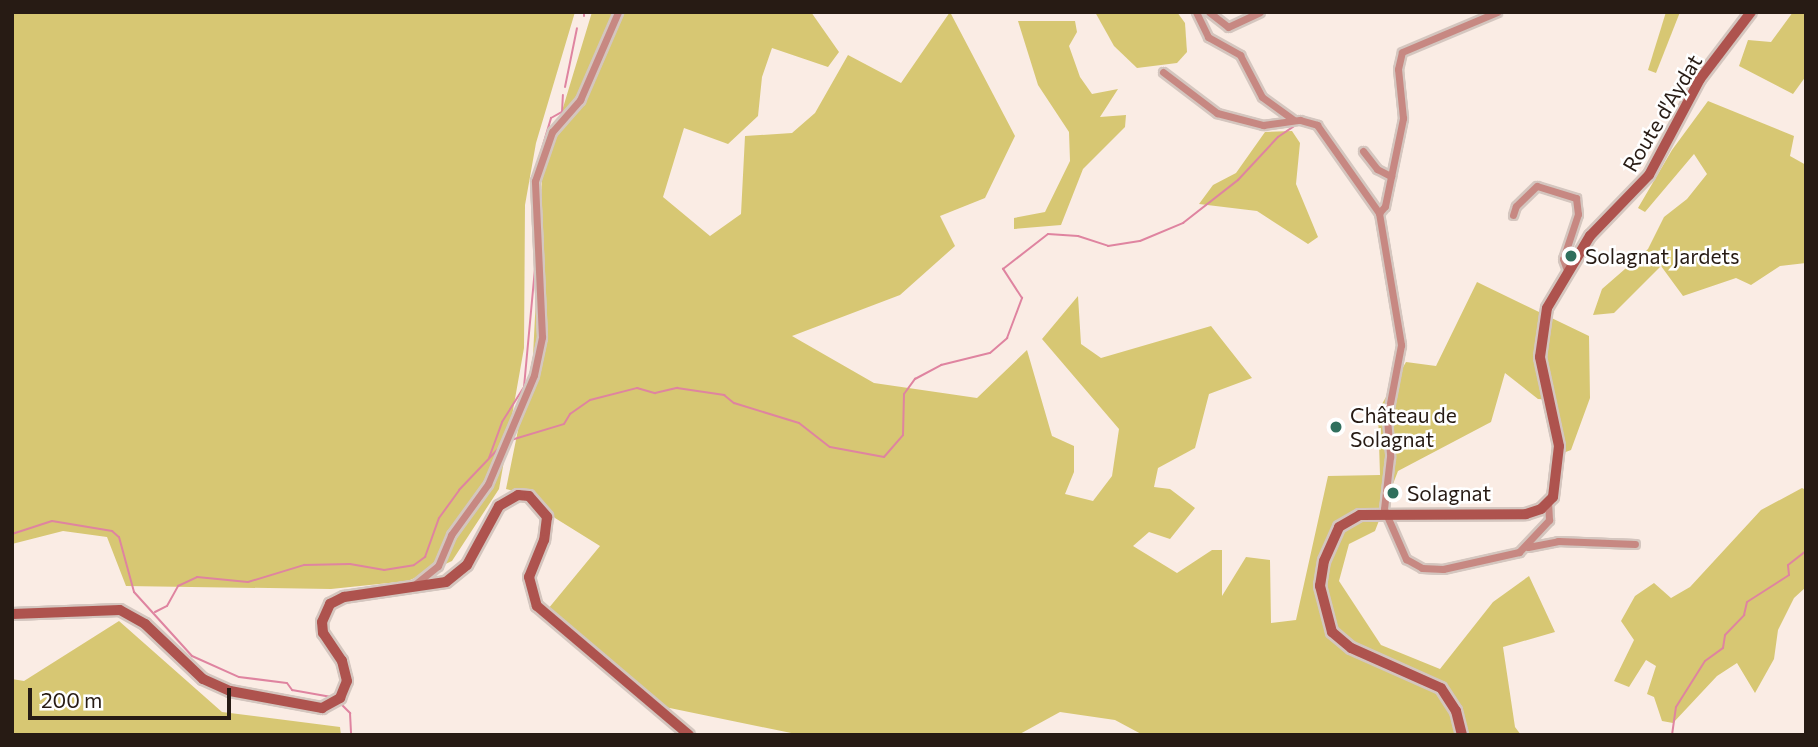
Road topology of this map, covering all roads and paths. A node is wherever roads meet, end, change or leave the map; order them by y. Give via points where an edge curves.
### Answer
1 (618, 12) edge
2 (1196, 12) edge
3 (1209, 12) edge
4 (1260, 12) edge
5 (1497, 12) edge
6 (1751, 12) edge
7 (1163, 72) dead end
8 (1295, 120) junction
9 (1363, 151) dead end
10 (1391, 176) junction
11 (1379, 213) junction
12 (1513, 215) dead end
13 (1567, 270) junction
14 (1548, 502) junction
15 (1385, 512) junction
16 (1635, 544) dead end
17 (1528, 548) junction
18 (409, 590) junction
19 (12, 614) edge
20 (689, 735) edge
21 (1462, 735) edge

1 - 18 street via 580,100 552,132 535,181 542,337 534,374 488,484 451,535 438,566
2 - 8 street via 1208,37 1240,55 1262,97
3 - 4 street via 1228,27
5 - 10 street via 1402,52 1398,69 1403,118
6 - 13 main road, Route d'Aydat via 1700,79 1649,175 1590,236
7 - 8 street via 1217,113 1275,126
8 - 11 street via 1317,125
9 - 10 street via 1377,169
10 - 11 street
11 - 15 street via 1401,345 1387,419 1390,457
12 - 13 street via 1537,186 1576,198 1578,214 1563,259
13 - 14 main road, Route d'Aydat via 1546,308 1540,341 1559,446 1558,480
14 - 15 main road via 1520,515
14 - 17 street via 1549,520
15 - 17 street via 1399,549 1422,568 1493,561
15 - 21 main road via 1346,521 1333,539 1320,586 1332,632 1351,648 1441,688 1456,711
16 - 17 street via 1558,541
18 - 19 main road via 344,597 324,613 323,633 347,671 340,698 330,706 298,706 230,691 203,679 145,624 120,610
18 - 20 main road via 435,586 457,575 499,506 518,495 529,496 547,517 544,540 529,577 537,607

